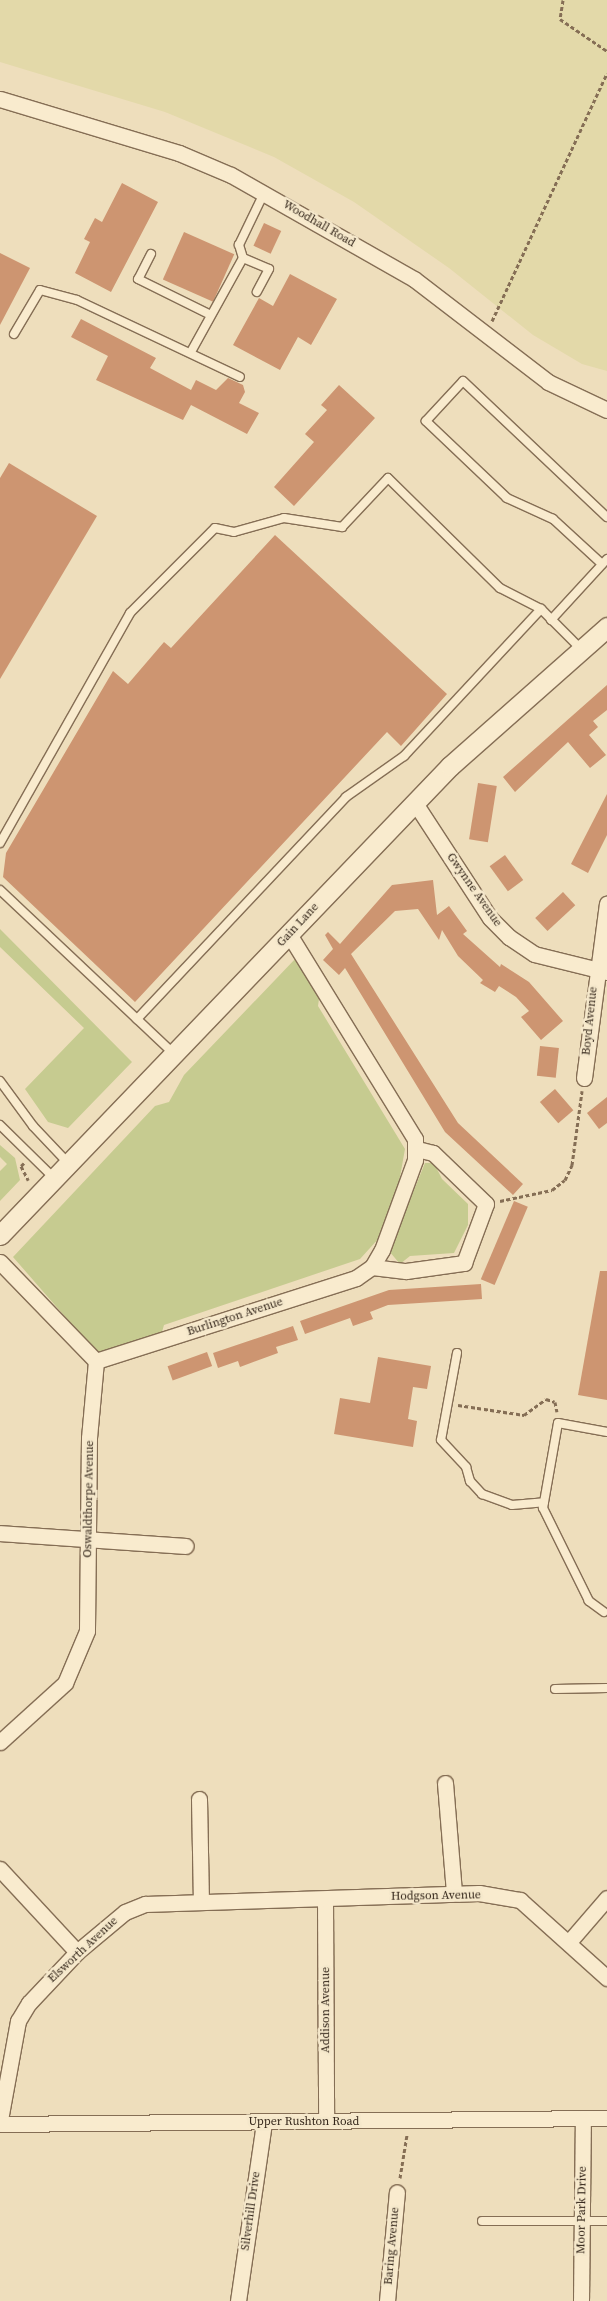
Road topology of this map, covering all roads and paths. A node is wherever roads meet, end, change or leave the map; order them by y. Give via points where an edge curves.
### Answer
1 (563, 0) edge
2 (607, 51) edge
3 (607, 73) edge
4 (0, 99) edge
5 (264, 193) junction
6 (151, 254) dead end
7 (243, 258) junction
8 (258, 292) dead end
9 (211, 315) junction
10 (486, 333) junction
11 (14, 334) dead end
12 (192, 350) junction
13 (240, 377) dead end
14 (607, 410) edge
15 (607, 517) edge
16 (605, 562) edge
17 (541, 609) junction
18 (551, 620) junction
19 (607, 626) edge
20 (580, 648) junction
21 (415, 802) junction
22 (0, 844) edge
23 (0, 890) edge
24 (607, 904) edge
25 (289, 934) junction
26 (601, 972) edge
27 (138, 1019) junction
28 (174, 1054) junction
29 (584, 1078) joint
30 (0, 1082) edge
31 (0, 1126) edge
32 (417, 1149) junction
33 (68, 1163) junction
34 (54, 1178) junction
35 (486, 1204) junction
36 (0, 1235) edge
37 (0, 1262) edge
38 (372, 1267) junction
39 (457, 1353) dead end
40 (96, 1361) junction
41 (448, 1404) junction
42 (558, 1423) junction
43 (607, 1432) edge
44 (544, 1502) junction
45 (0, 1533) edge
46 (88, 1536) junction
47 (186, 1546) dead end
48 (604, 1612) dead end
49 (607, 1688) edge
50 (555, 1689) dead end
51 (0, 1742) edge
52 (446, 1783) dead end
53 (199, 1798) dead end
54 (0, 1869) edge
55 (454, 1893) junction
56 (607, 1898) edge
57 (201, 1900) junction
58 (325, 1900) junction
59 (569, 1942) junction
60 (77, 1952) junction
61 (607, 1978) edge
62 (583, 2118) junction
63 (607, 2118) edge
64 (326, 2121) junction
65 (0, 2122) edge
66 (264, 2122) junction
67 (409, 2122) junction
68 (397, 2192) joint
69 (582, 2220) junction
70 (482, 2221) dead end
71 (607, 2221) edge
72 (238, 2301) edge
73 (387, 2301) edge
74 (581, 2301) edge

1 - 2 path via 560,19
3 - 10 path
4 - 5 street, Woodhall Road via 179,153
5 - 7 lane via 239,245
5 - 10 street, Woodhall Road via 414,279
6 - 9 lane via 138,279
7 - 8 lane via 269,269
7 - 9 lane
9 - 12 lane
10 - 14 street, Woodhall Road via 559,389
11 - 12 lane via 40,290 77,300
12 - 13 lane
15 - 16 lane via 463,381 426,421 507,498 553,519
16 - 18 lane
17 - 18 lane
17 - 22 lane via 500,588 388,478 342,527 284,518 234,532 215,528 130,613
17 - 27 lane via 404,756 346,796
18 - 20 lane
19 - 20 street, Gain Lane
20 - 21 street, Gain Lane
21 - 25 street, Gain Lane
21 - 26 street, Gwynne Avenue via 490,918 509,937 534,954
23 - 27 lane
24 - 26 street, Boyd Avenue
25 - 28 street, Gain Lane
25 - 32 street via 347,1022
26 - 29 street, Boyd Avenue
27 - 28 lane
28 - 33 street, Gain Lane
29 - 35 path via 572,1165 566,1180 552,1190
30 - 33 lane via 33,1126
31 - 34 lane
32 - 35 street via 433,1153
32 - 38 street
33 - 34 street, Gain Lane
34 - 36 street, Gain Lane
35 - 38 street via 464,1263 406,1271
37 - 40 street
38 - 40 street, Burlington Avenue via 356,1278
39 - 41 lane
40 - 46 street, Oswaldthorpe Avenue
41 - 42 path via 524,1415 546,1400 555,1402
41 - 44 lane via 441,1440 466,1467 470,1481 482,1494 512,1505
42 - 43 lane
42 - 44 lane
44 - 48 lane via 588,1601
45 - 46 street
46 - 47 street
46 - 51 street, Oswaldthorpe Avenue via 87,1631 64,1683
49 - 50 lane
52 - 55 street
53 - 57 street
54 - 60 street
55 - 58 street, Hodgson Avenue
55 - 59 street, Hodgson Avenue via 520,1900
56 - 59 street
57 - 58 street, Elsworth Avenue
57 - 60 street, Elsworth Avenue via 145,1904 124,1912
58 - 64 street, Addison Avenue
59 - 61 street, Hodgson Avenue
60 - 65 street, Elsworth Avenue via 29,2003 18,2022
62 - 63 street, Upper Rushton Road
62 - 67 street, Upper Rushton Road
62 - 69 street, Moor Park Drive
64 - 66 street, Upper Rushton Road
64 - 67 street, Upper Rushton Road
65 - 66 street, Upper Rushton Road
66 - 72 street, Silverhill Drive
67 - 68 path
68 - 73 street, Baring Avenue
69 - 70 lane
69 - 71 lane
69 - 74 street, Moor Park Drive

